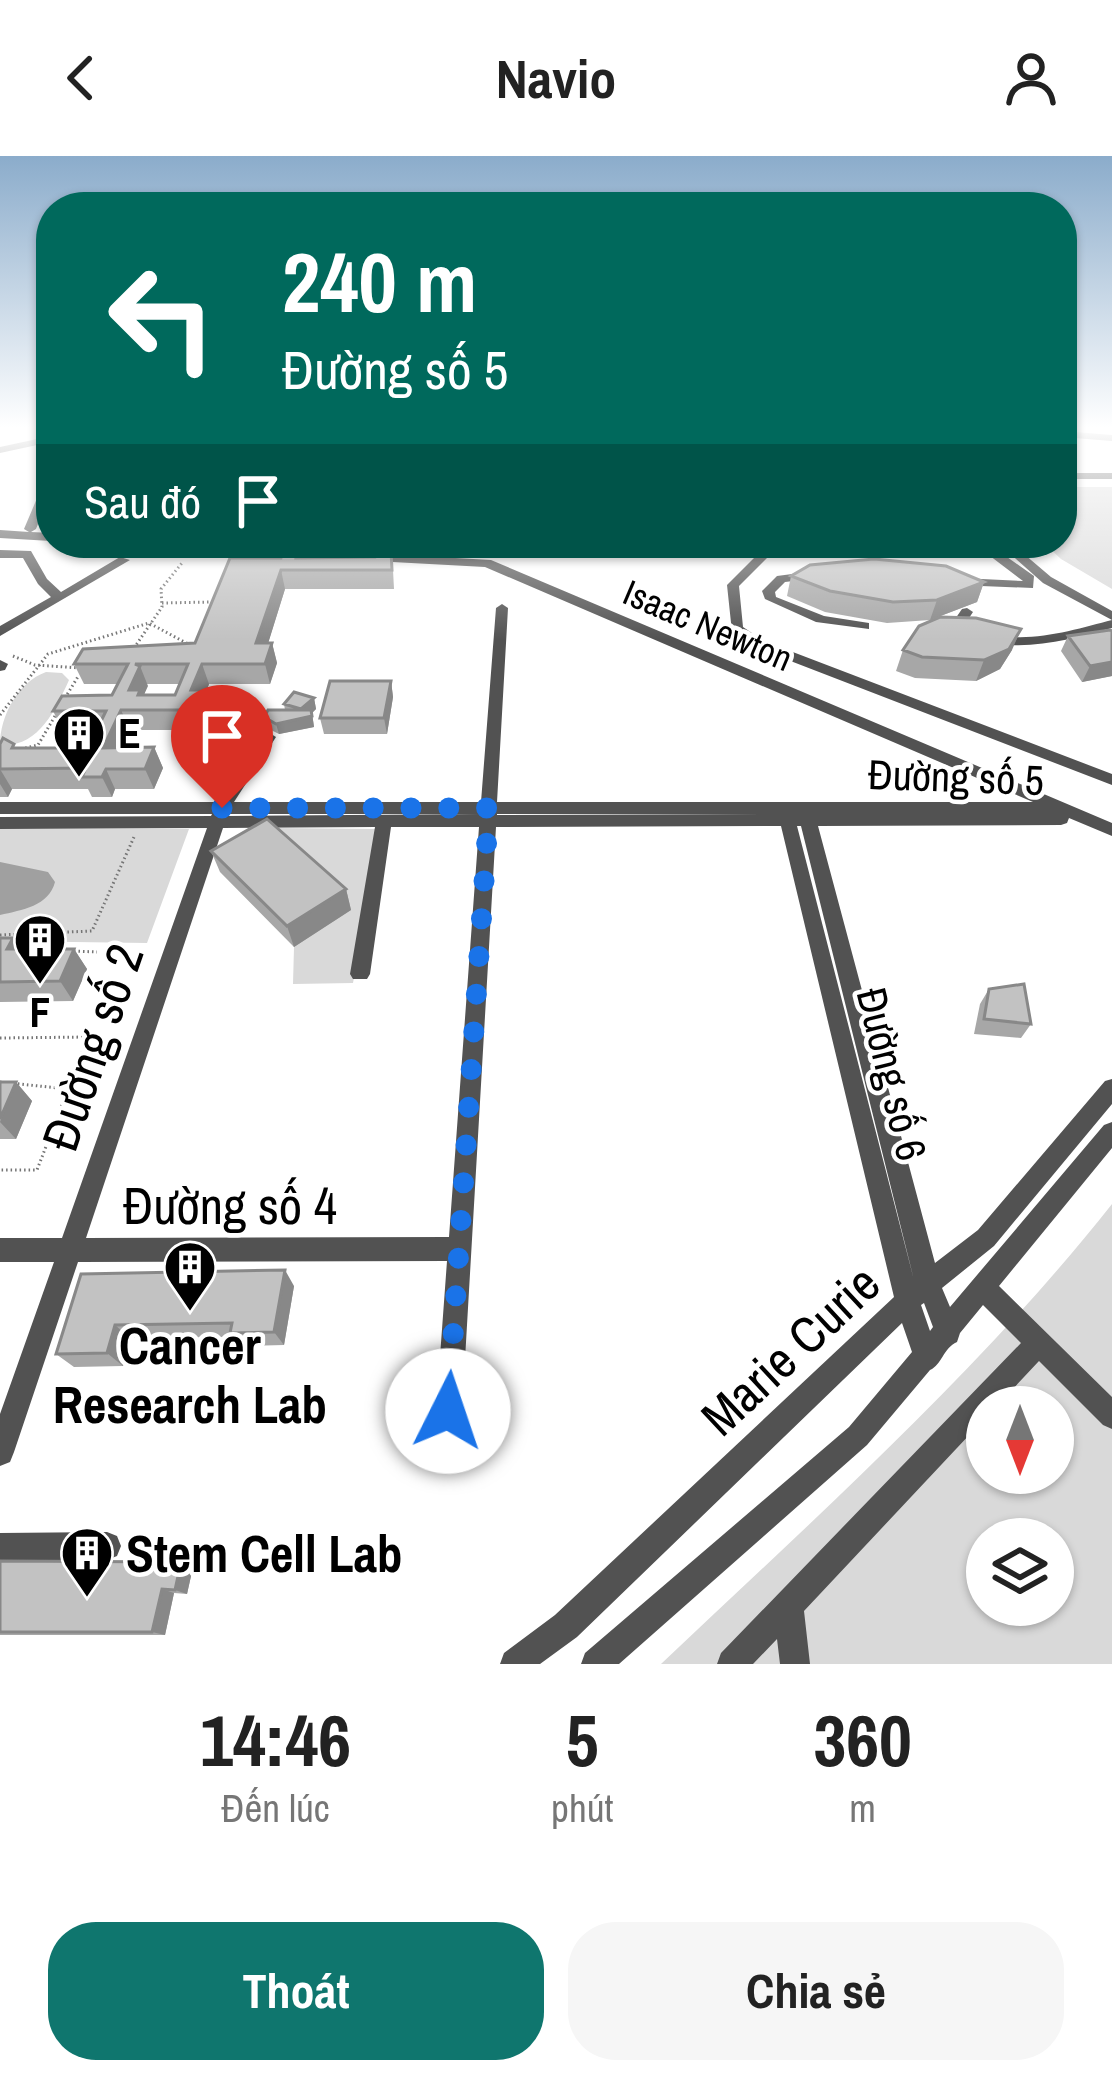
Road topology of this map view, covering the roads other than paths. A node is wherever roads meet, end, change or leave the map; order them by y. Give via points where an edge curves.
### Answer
1 (36, 514) edge
2 (30, 529) junction
3 (36, 530) edge
4 (0, 531) edge
5 (36, 533) edge
6 (0, 554) edge
7 (398, 558) edge
8 (494, 558) edge
9 (761, 558) edge
10 (999, 558) edge
11 (1021, 558) edge
12 (1037, 558) edge
13 (124, 560) dead end
14 (842, 574) edge
15 (1024, 576) junction
16 (938, 578) edge
17 (1047, 580) junction
18 (60, 598) junction
19 (1112, 605) edge
20 (502, 608) dead end
21 (967, 612) edge
22 (1112, 620) edge
23 (864, 626) dead end
24 (0, 632) edge
25 (268, 737) dead end
26 (1112, 781) edge
27 (0, 808) edge
28 (219, 815) junction
29 (488, 815) junction
30 (796, 815) junction
31 (1112, 818) edge
32 (384, 822) junction
33 (0, 823) edge
34 (1112, 830) edge
35 (360, 974) dead end
36 (1112, 1088) edge
37 (1112, 1132) edge
38 (459, 1249) junction
39 (0, 1250) edge
40 (70, 1250) junction
41 (984, 1289) junction
42 (918, 1292) junction
43 (948, 1333) junction
44 (1040, 1342) junction
45 (926, 1358) junction
46 (448, 1411) dead end
47 (1112, 1416) edge
48 (0, 1452) edge
49 (107, 1546) dead end
50 (0, 1547) edge
51 (788, 1605) junction
52 (515, 1664) edge
53 (596, 1664) edge
54 (731, 1664) edge
55 (795, 1664) edge

1 - 2 street
2 - 3 street
2 - 4 street
4 - 5 street
6 - 18 street via 27,554
7 - 34 street, Isaac Newton via 487,563
8 - 31 street, Isaac Newton
9 - 26 street via 733,585 737,628 748,636
10 - 15 street
11 - 17 street
12 - 19 street
13 - 18 street
14 - 23 street via 781,579 770,599 821,620
15 - 16 street via 1029,585
15 - 17 street
17 - 22 street
18 - 24 street
20 - 29 street
21 - 22 street via 960,622 969,632 1015,641
25 - 28 street, Đường số 2
27 - 28 street, Đường số 5
28 - 29 street, Đường số 5
28 - 32 street, Đường số 5
28 - 33 street, Đường số 5
28 - 40 street, Đường số 2
29 - 30 street, Đường số 5
29 - 32 street, Đường số 5
29 - 38 street
30 - 30 street, Đường số 5 via 1061,818 1043,808
30 - 42 street, Đường số 6
32 - 35 street
36 - 42 street, Marie Curie via 986,1238
37 - 41 street
38 - 40 street, Đường số 4
38 - 46 street
39 - 40 street, Đường số 4
40 - 48 street, Đường số 2
41 - 43 street
41 - 44 street
42 - 43 street, Đường số 6
42 - 45 street, Đường số 6
42 - 52 street, Marie Curie via 566,1626
43 - 45 street
44 - 47 street
44 - 51 street
45 - 53 street via 858,1436
49 - 50 street
51 - 54 street
51 - 55 street

